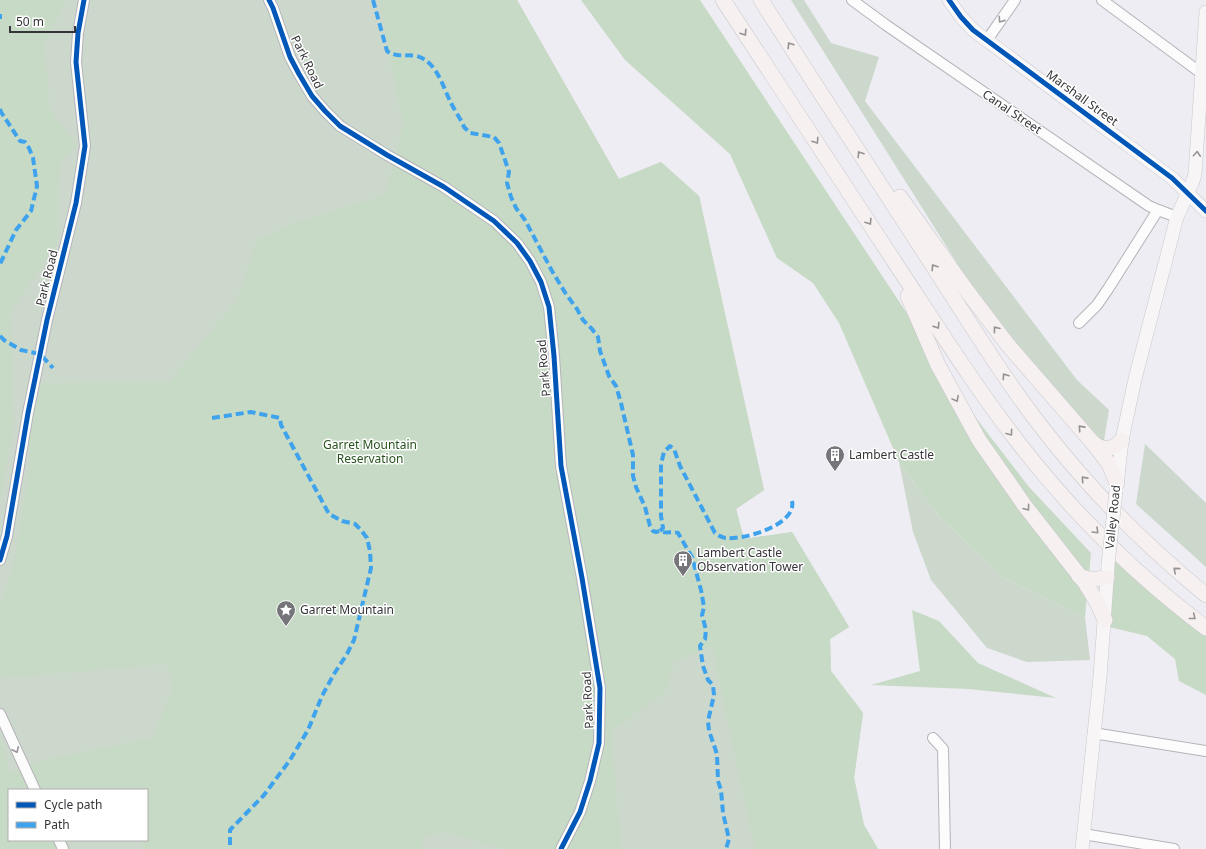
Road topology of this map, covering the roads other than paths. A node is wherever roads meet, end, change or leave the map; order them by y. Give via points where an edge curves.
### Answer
1 (84, 0) edge
2 (269, 0) edge
3 (723, 0) edge
4 (760, 0) edge
5 (852, 0) edge
6 (949, 0) edge
7 (1015, 0) edge
8 (1102, 0) edge
9 (1206, 12) edge
10 (1205, 29) edge
11 (987, 40) junction
12 (1201, 73) junction
13 (1202, 129) edge
14 (881, 187) junction
15 (1188, 192) junction
16 (1158, 210) junction
17 (1206, 211) edge
18 (1177, 217) junction
19 (892, 258) junction
20 (1079, 322) dead end
21 (1122, 440) junction
22 (1093, 443) junction
23 (1117, 487) junction
24 (0, 560) edge
25 (1108, 571) junction
26 (1079, 576) junction
27 (1206, 595) edge
28 (1105, 620) junction
29 (1206, 628) edge
30 (0, 714) edge
31 (1093, 732) junction
32 (933, 738) dead end
33 (1206, 751) edge
34 (35, 789) edge
35 (1083, 834) junction
36 (561, 849) edge
37 (945, 849) edge
38 (1082, 849) edge
39 (1174, 849) edge

1 - 24 street, Park Road via 76,62 85,146 76,204 44,334 7,536
2 - 36 street, Park Road via 299,74 312,96 325,111 340,126 444,187 494,221 517,243 541,282 549,307 561,466 600,688 599,743 590,781 580,812
3 -> 19 highway
14 -> 4 highway
5 - 16 street, Canal Street
6 - 11 main road, Marshall Street via 967,23
7 -> 11 street
8 - 12 street
9 - 10 main road, Valley Road
10 - 12 main road, Valley Road
11 - 15 main road, Marshall Street
12 - 13 main road, Valley Road
15 -> 13 main road, Valley Road via 1195,174
22 -> 14 highway via 1000,334 900,196
27 -> 14 highway via 1124,521 1044,430 1005,376
15 - 17 main road, Marshall Street
15 - 18 main road, Valley Road
16 - 18 street, Canal Street
16 - 20 street via 1108,289
18 - 21 main road, Valley Road via 1130,399
19 -> 26 highway via 938,365 979,440 1025,506
19 -> 29 highway via 986,399 1042,472 1111,546
21 - 22 highway via 1117,446 1105,449
21 - 23 main road, Valley Road
22 - 23 highway via 1109,464
23 - 25 main road, Valley Road, bridge
25 - 26 highway via 1097,580
25 - 28 main road, Valley Road
26 - 28 highway via 1097,602
28 - 31 main road, Valley Road
30 -> 34 street
31 - 33 street
31 - 35 main road, Valley Road
32 - 37 street via 943,750
35 - 38 main road, Valley Road
35 - 39 street

